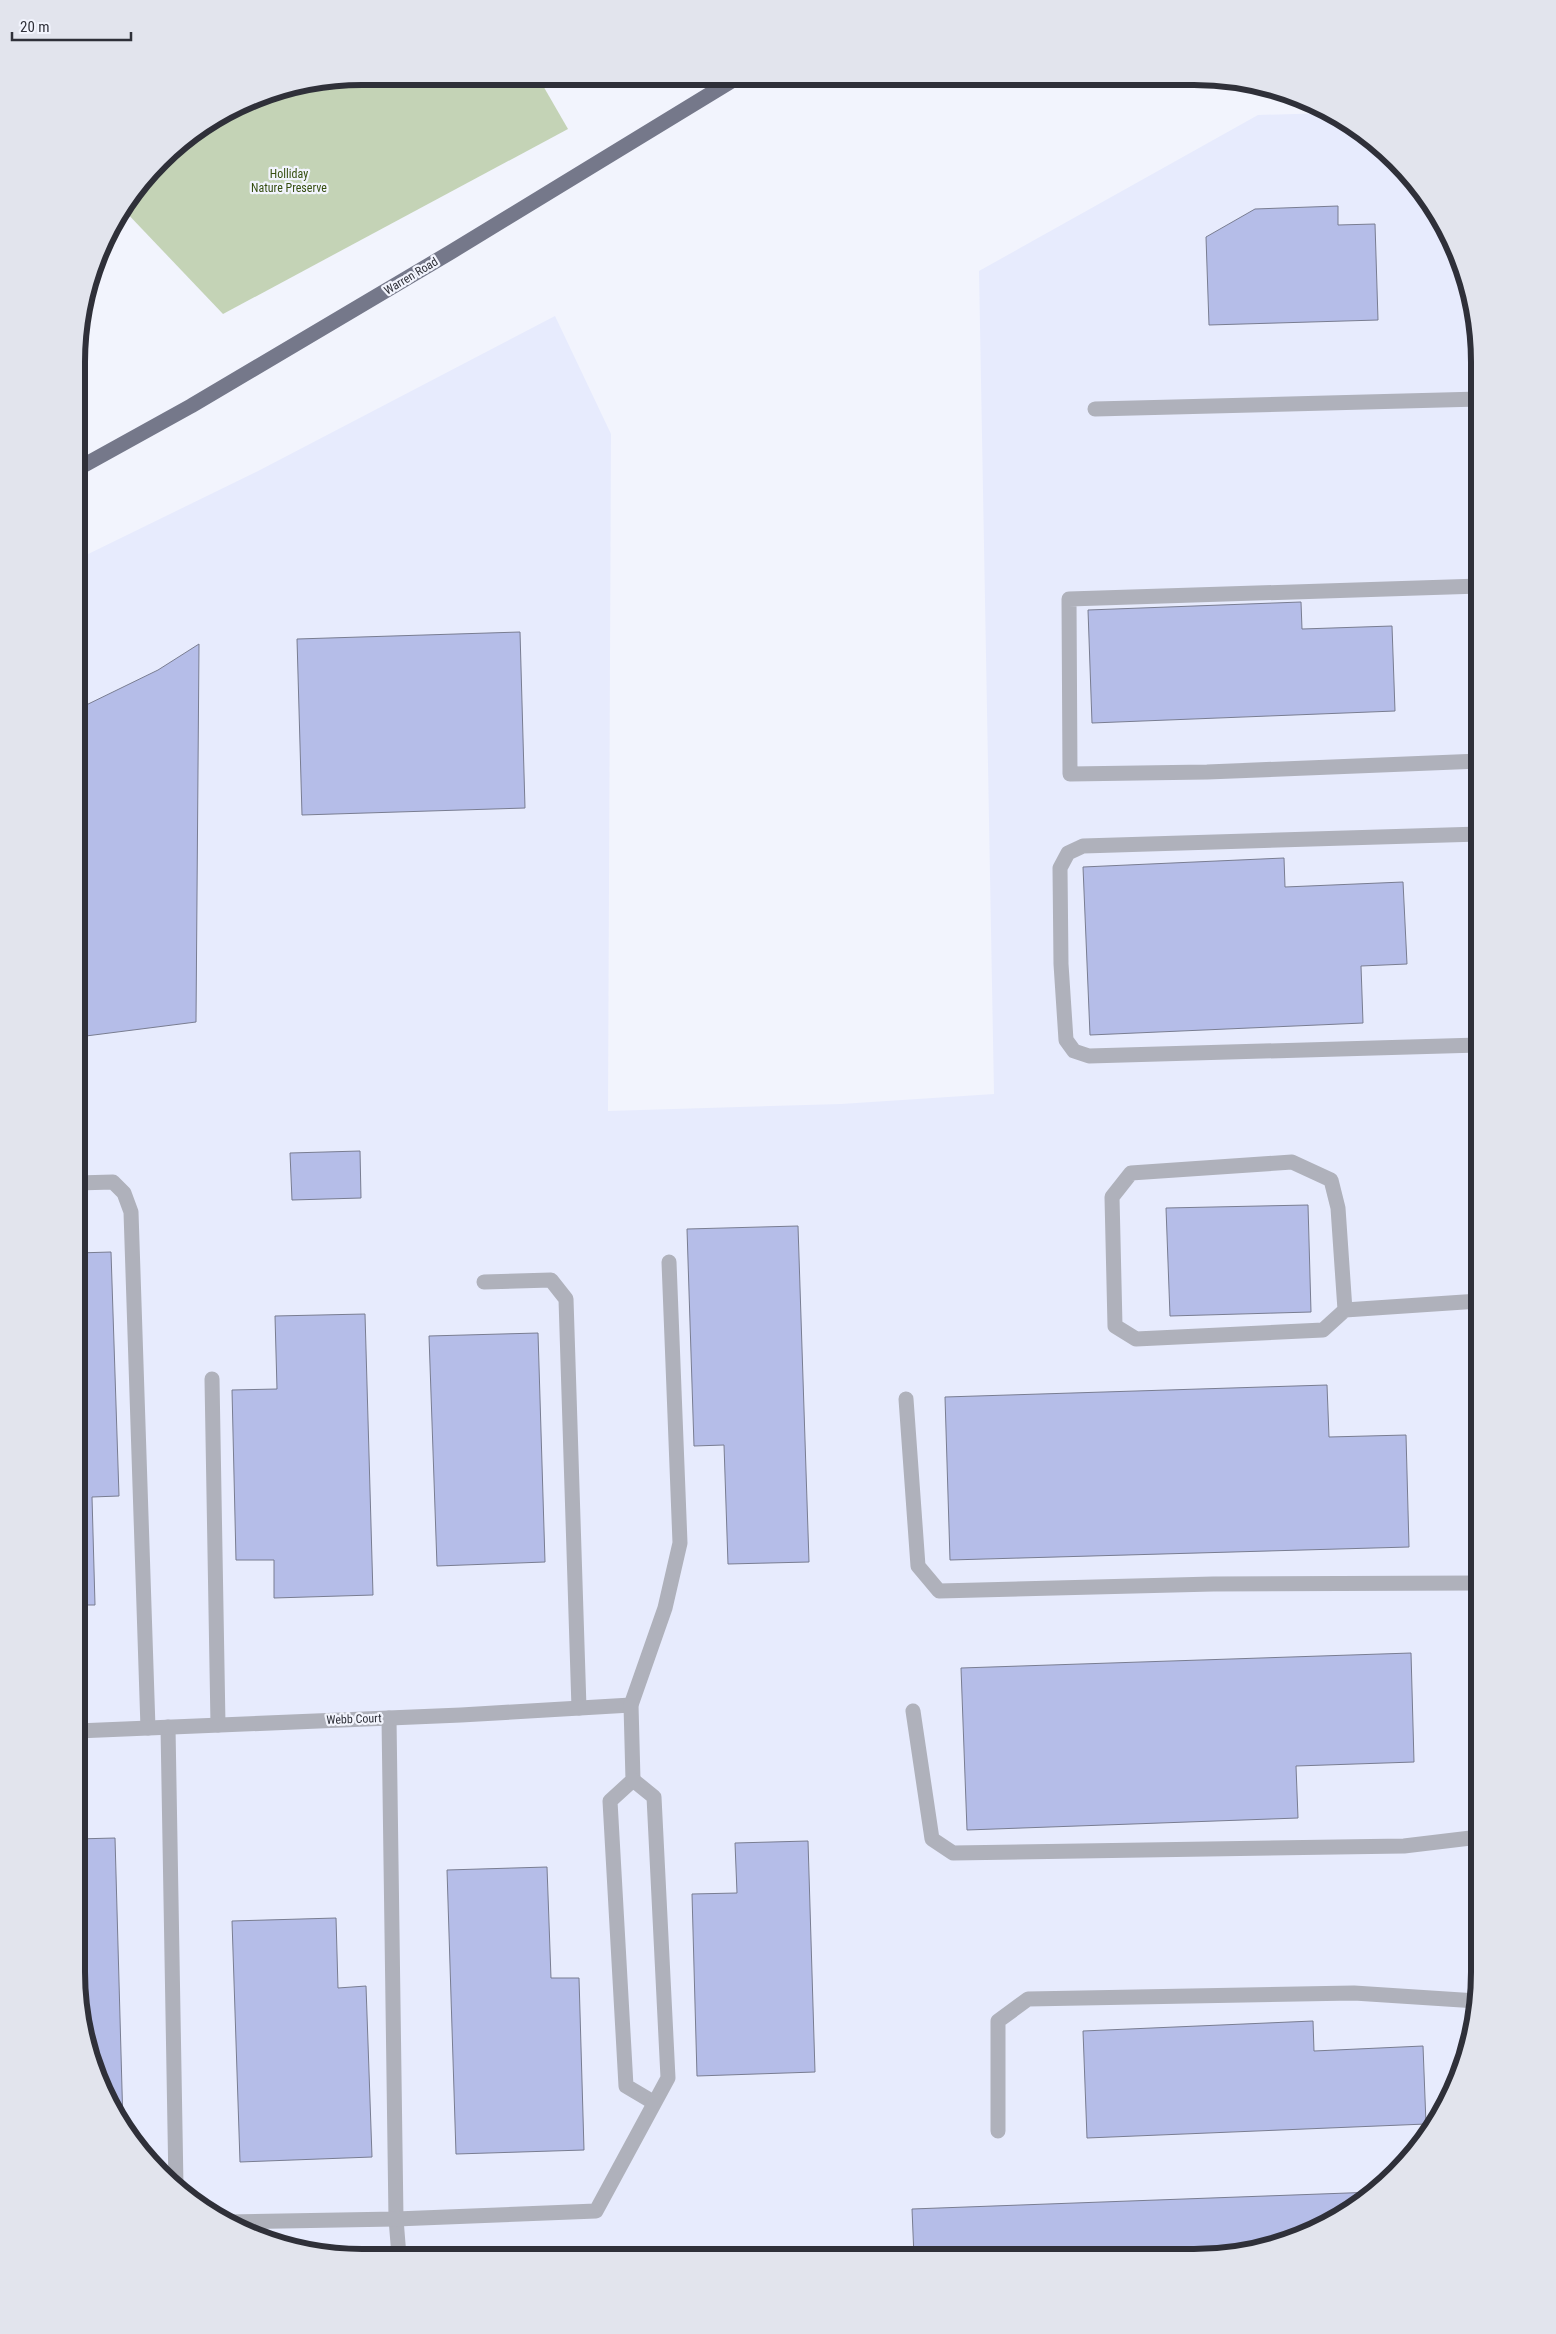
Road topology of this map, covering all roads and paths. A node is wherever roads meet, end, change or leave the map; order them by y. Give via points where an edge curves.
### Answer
1 (725, 85) edge
2 (1471, 399) edge
3 (1095, 409) dead end
4 (85, 464) edge
5 (1471, 586) edge
6 (1471, 761) edge
7 (1471, 834) edge
8 (1471, 1045) edge
9 (85, 1183) edge
10 (669, 1262) dead end
11 (484, 1282) dead end
12 (1471, 1302) edge
13 (1345, 1310) junction
14 (212, 1379) dead end
15 (906, 1399) dead end
16 (1471, 1583) edge
17 (631, 1705) junction
18 (579, 1708) junction
19 (913, 1711) dead end
20 (389, 1718) junction
21 (218, 1725) junction
22 (168, 1727) junction
23 (148, 1728) junction
24 (85, 1731) edge
25 (633, 1780) junction
26 (1471, 1838) edge
27 (1469, 2001) edge
28 (653, 2102) junction
29 (998, 2131) dead end
30 (176, 2177) edge
31 (396, 2219) junction
32 (243, 2222) edge
33 (398, 2249) edge

1 - 4 main road, Warren Road via 232,382
2 - 3 street
5 - 6 street via 1069,599 1070,774
7 - 8 street via 1083,846 1068,852 1060,868 1059,897 1066,1040 1074,1051 1089,1056
9 - 23 street via 113,1182 124,1193 132,1212
10 - 17 street via 680,1543 665,1608
11 - 18 street via 551,1280 566,1299
12 - 13 street
13 - 13 street via 1323,1330 1136,1339 1115,1326 1112,1197 1131,1173 1292,1162 1332,1180 1338,1208
14 - 21 street
15 - 16 street via 918,1566 939,1591 1213,1584
17 - 18 street, Webb Court
17 - 25 street
18 - 20 street, Webb Court
19 - 26 street via 932,1840 953,1853 1404,1846
20 - 21 street, Webb Court
20 - 31 street
21 - 22 street, Webb Court
22 - 23 street, Webb Court
22 - 30 street
23 - 24 street, Webb Court
25 - 28 street via 654,1797 656,1818 668,2078
25 - 28 street via 610,1801 626,2086
27 - 29 street via 1354,1994 1028,1999 998,2021
28 - 31 street via 596,2211
31 - 32 street
31 - 33 street

